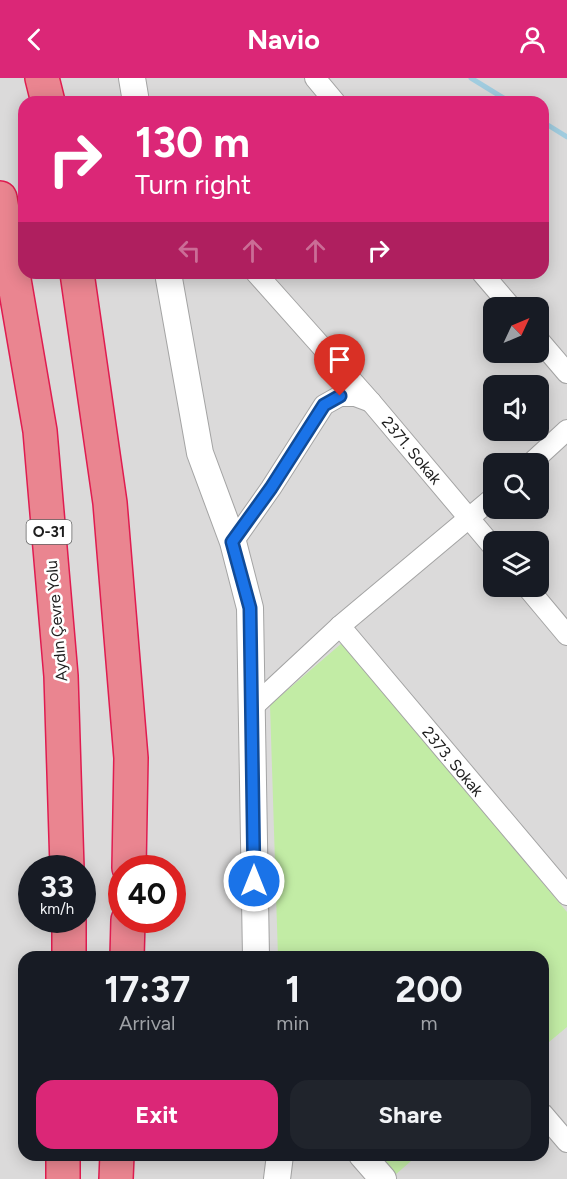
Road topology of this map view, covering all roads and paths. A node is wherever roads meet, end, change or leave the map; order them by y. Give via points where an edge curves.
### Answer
1 (42, 78) edge
2 (132, 78) edge
3 (315, 78) edge
4 (46, 96) edge
5 (135, 96) edge
6 (330, 96) edge
7 (0, 198) edge
8 (78, 279) edge
9 (169, 279) edge
10 (261, 279) edge
11 (487, 279) edge
12 (503, 297) edge
13 (549, 352) edge
14 (567, 373) edge
15 (371, 402) junction
16 (567, 430) edge
17 (542, 453) edge
18 (483, 507) edge
19 (469, 519) junction
20 (483, 535) edge
21 (232, 542) junction
22 (535, 597) edge
23 (340, 626) junction
24 (567, 635) edge
25 (253, 707) junction
26 (67, 855) edge
27 (129, 855) edge
28 (567, 895) edge
29 (69, 933) edge
30 (128, 933) edge
31 (69, 951) edge
32 (127, 951) edge
33 (256, 951) edge
34 (549, 1121) edge
35 (567, 1142) edge
36 (63, 1161) edge
37 (117, 1161) edge
38 (278, 1161) edge
39 (367, 1161) edge
40 (63, 1179) edge
41 (116, 1179) edge
42 (277, 1179) edge
43 (383, 1179) edge

1 - 4 highway
2 - 5 street
3 - 6 street
7 - 26 highway, Aydın Çevre Yolu / O-31 via 40,431 61,676
8 - 27 highway via 111,514 131,759
9 - 21 street via 200,453
10 - 15 street, 2371. Sokak
11 - 12 street
13 - 14 street
15 - 19 street, 2371. Sokak
15 - 21 street via 356,396 340,396 324,405
16 - 17 street
18 - 19 street
19 - 20 street, 2371. Sokak
19 - 23 street
21 - 25 street via 250,608
22 - 24 street
23 - 25 street
23 - 28 street, 2373. Sokak
25 - 33 street
29 - 31 highway
30 - 32 highway
34 - 35 street
36 - 40 highway
37 - 41 highway
38 - 42 street
39 - 43 street

